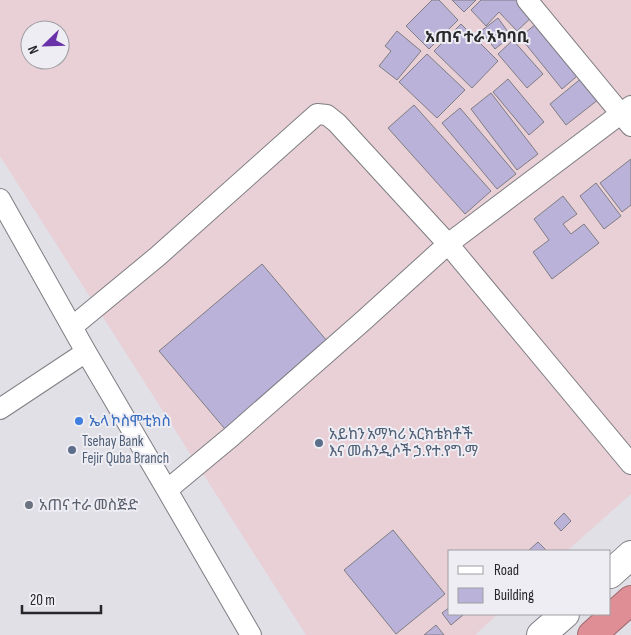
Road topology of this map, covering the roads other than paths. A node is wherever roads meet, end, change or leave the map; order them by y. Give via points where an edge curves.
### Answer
1 (527, 0) edge
2 (628, 115) edge
3 (0, 199) edge
4 (448, 244) junction
5 (72, 327) junction
6 (86, 352) junction
7 (0, 409) edge
8 (631, 464) edge
9 (167, 490) junction
10 (631, 555) edge
11 (611, 573) edge
12 (631, 600) edge
13 (564, 615) edge
14 (251, 635) edge
15 (541, 635) edge
16 (592, 635) edge

1 - 2 street
2 - 4 street
3 - 5 street
4 - 5 street via 337,123 327,115 317,114 158,256
4 - 8 street
4 - 9 street via 356,328
5 - 6 street
6 - 7 street
6 - 9 street
9 - 14 street
10 - 11 main road
12 - 16 highway
13 - 15 main road

